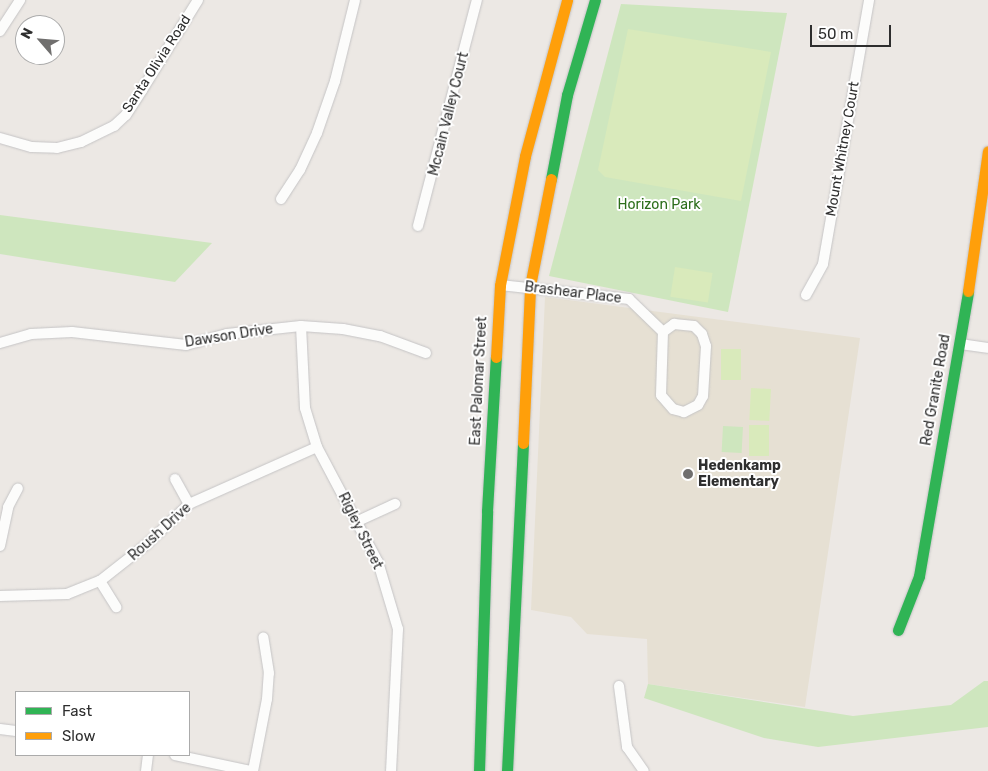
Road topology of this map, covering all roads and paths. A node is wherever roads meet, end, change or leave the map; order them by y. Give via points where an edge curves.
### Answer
1 (20, 0) edge
2 (198, 0) edge
3 (355, 0) edge
4 (476, 0) edge
5 (567, 0) edge
6 (595, 0) edge
7 (869, 0) edge
8 (0, 31) edge
9 (0, 138) edge
10 (988, 151) edge
11 (281, 199) dead end
12 (418, 226) dead end
13 (500, 285) junction
14 (530, 286) junction
15 (806, 295) dead end
16 (300, 326) junction
17 (663, 332) junction
18 (0, 343) edge
19 (960, 344) junction
20 (988, 348) edge
21 (426, 353) dead end
22 (316, 447) junction
23 (175, 479) dead end
24 (18, 488) dead end
25 (189, 504) junction
26 (395, 504) dead end
27 (358, 521) junction
28 (0, 546) edge
29 (100, 581) junction
30 (0, 596) edge
31 (116, 607) dead end
32 (898, 630) dead end
33 (263, 637) dead end
34 (619, 686) dead end
35 (0, 729) edge
36 (15, 731) edge
37 (148, 756) edge
38 (181, 756) edge
39 (146, 771) edge
40 (251, 771) edge
41 (391, 771) edge
42 (479, 771) edge
43 (507, 771) edge
44 (644, 771) edge

1 - 8 street
2 - 9 street, Santa Olivia Road via 126,115 114,126 81,142 57,148 32,147
3 - 11 street via 335,81 317,133 300,170
4 - 12 street, Mccain Valley Court
5 - 13 main road, East Palomar Street via 525,156
6 - 14 main road via 567,96
7 - 15 street, Mount Whitney Court via 823,264
10 - 19 main road, Red Granite Road
13 - 14 street, Brashear Place
13 - 42 main road, East Palomar Street via 487,511
14 - 17 street, Brashear Place via 629,299
14 - 43 main road
16 - 18 street, Dawson Drive via 227,334 186,345 72,332 31,334
16 - 21 street, Dawson Drive via 380,336
16 - 22 street, Rigley Street via 305,408
17 - 17 street via 661,395 672,409 684,412 698,405 703,396 705,340 694,326 686,324 674,324
19 - 20 street
19 - 32 main road, Red Granite Road via 919,576
22 - 25 street, Roush Drive
22 - 27 street, Rigley Street
23 - 25 street
24 - 28 street via 8,507
25 - 29 street, Roush Drive via 148,544
26 - 27 street
27 - 41 street, Rigley Street via 378,562 398,629
29 - 30 street, Roush Drive via 67,594
29 - 31 street
33 - 40 street via 269,673 267,699
34 - 44 street via 627,747
35 - 36 street
37 - 39 street
38 - 40 street

